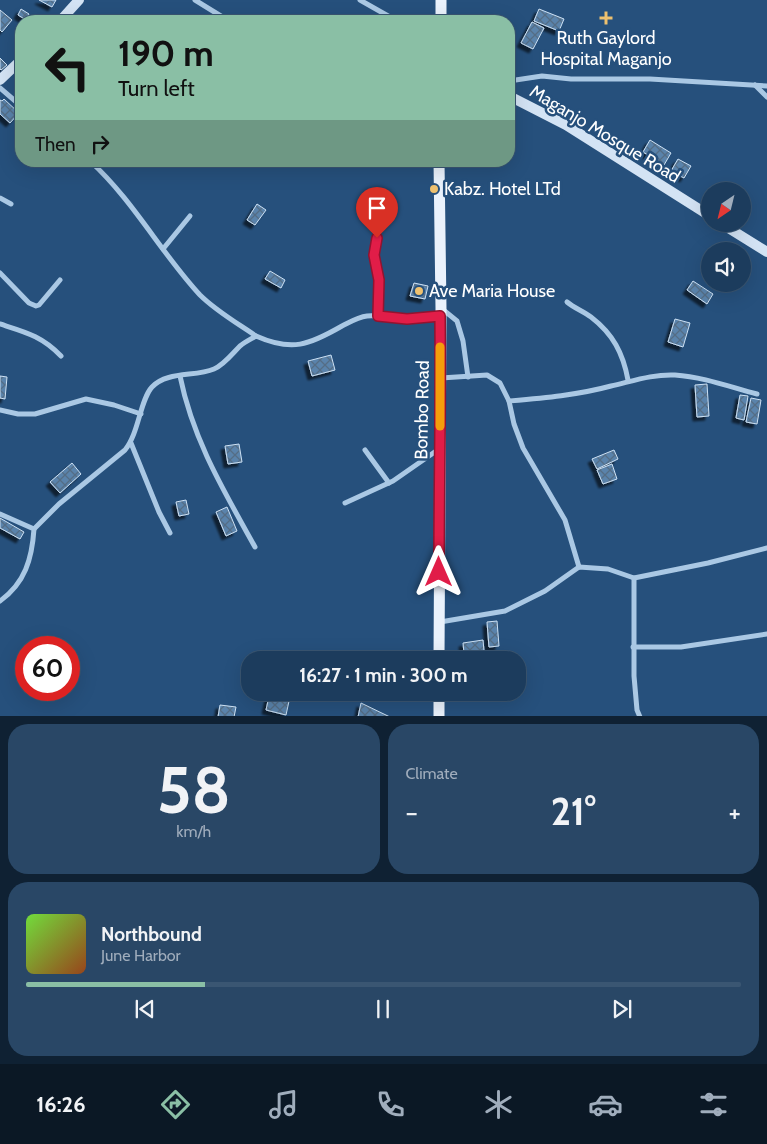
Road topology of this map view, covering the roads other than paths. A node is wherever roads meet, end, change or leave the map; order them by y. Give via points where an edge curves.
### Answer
1 (79, 0) edge
2 (195, 0) edge
3 (360, 0) edge
4 (441, 0) edge
5 (65, 15) edge
6 (219, 15) edge
7 (386, 15) edge
8 (441, 15) edge
9 (15, 66) edge
10 (0, 80) edge
11 (515, 81) edge
12 (755, 86) junction
13 (767, 86) edge
14 (0, 88) edge
15 (767, 97) edge
16 (515, 99) edge
17 (15, 101) edge
18 (97, 167) edge
19 (439, 167) edge
20 (0, 198) edge
21 (11, 204) dead end
22 (701, 210) edge
23 (190, 216) dead end
24 (380, 221) dead end
25 (735, 232) edge
26 (163, 249) junction
27 (767, 252) edge
28 (0, 273) edge
29 (60, 280) dead end
30 (567, 302) dead end
31 (440, 312) junction
32 (378, 316) junction
33 (0, 324) edge
34 (256, 336) junction
35 (61, 356) dead end
36 (180, 376) junction
37 (468, 377) junction
38 (441, 378) junction
39 (628, 380) junction
40 (757, 394) dead end
41 (509, 401) junction
42 (0, 410) edge
43 (141, 414) junction
44 (131, 443) junction
45 (439, 448) junction
46 (365, 450) dead end
47 (389, 483) junction
48 (344, 503) dead end
49 (0, 514) edge
50 (34, 529) junction
51 (170, 533) dead end
52 (255, 547) dead end
53 (767, 548) edge
54 (579, 567) junction
55 (634, 578) junction
56 (0, 601) edge
57 (439, 622) junction
58 (767, 634) edge
59 (633, 647) junction
60 (439, 651) edge
61 (439, 701) edge
62 (438, 716) edge
63 (640, 716) edge

1 - 5 street
2 - 6 street
3 - 7 street
4 - 8 main road
9 - 10 street
11 - 12 street via 542,76
12 - 13 street
12 - 15 street
14 - 17 street
16 - 22 street, Maganjo Mosque Road via 566,125
18 - 26 street
19 - 31 main road, Bombo Road
20 - 21 street
23 - 26 street
24 - 32 street via 374,255 379,280
25 - 27 street
26 - 34 street via 201,296
28 - 29 street via 29,303 36,306
30 - 39 street via 606,330 623,358
31 - 32 street via 407,319
31 - 37 street via 457,321
31 - 38 main road, Bombo Road
32 - 34 street via 356,319 298,345 272,343
33 - 35 street via 36,337
34 - 36 street via 214,369
36 - 43 street via 161,380 152,388
36 - 52 street via 202,446
37 - 38 street
37 - 41 street via 481,374 493,377
38 - 45 main road, Bombo Road
39 - 40 street via 673,375
39 - 41 street via 578,393
41 - 54 street via 519,437 565,520
42 - 43 street via 35,414 86,399 114,404
43 - 44 street
44 - 50 street via 118,458 59,504
44 - 51 street
45 - 47 street
45 - 57 main road, Bombo Road
46 - 47 street
47 - 48 street
49 - 50 street
50 - 56 street via 33,551 28,565 17,585
53 - 55 street
54 - 55 street via 608,569
54 - 57 street via 545,591 505,611
55 - 59 street
57 - 60 main road, Bombo Road
58 - 59 street via 681,647
59 - 63 street
61 - 62 main road

